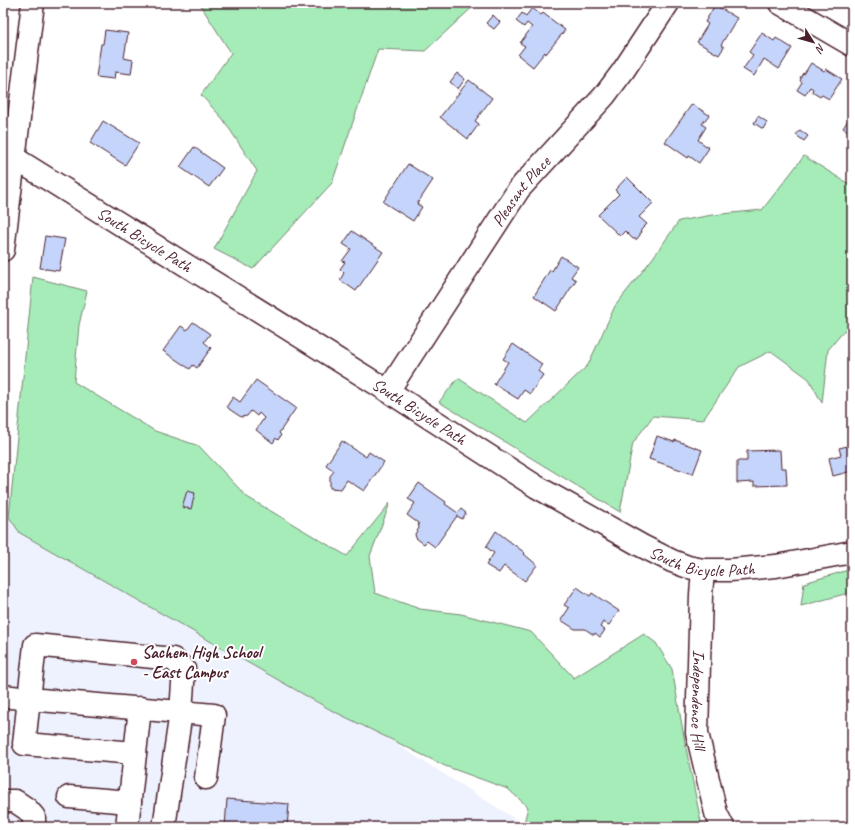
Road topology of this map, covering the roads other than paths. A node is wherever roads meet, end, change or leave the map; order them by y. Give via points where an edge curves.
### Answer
1 (33, 3) edge
2 (668, 3) edge
3 (780, 3) edge
4 (852, 45) edge
5 (9, 154) edge
6 (3, 250) edge
7 (388, 391) junction
8 (852, 552) edge
9 (703, 570) junction
10 (3, 696) edge
11 (29, 699) junction
12 (140, 708) junction
13 (181, 712) junction
14 (135, 753) junction
15 (206, 778) dead end
16 (69, 797) dead end
17 (3, 801) edge
18 (130, 802) junction
19 (34, 827) edge
20 (127, 827) edge
21 (164, 827) edge
22 (723, 827) edge

1 - 5 street
2 - 7 street, Pleasant Place via 605,95 519,189
3 - 4 street
5 - 6 street
5 - 7 street, South Bicycle Path
7 - 9 street, South Bicycle Path via 544,491 672,561
8 - 9 street, South Bicycle Path via 776,566
9 - 22 street, Independence Hill via 697,733 716,812
10 - 11 street
11 - 12 street
11 - 13 street via 35,645 173,658 184,669
11 - 14 street via 24,744
12 - 13 street
12 - 14 street
13 - 15 street via 214,715
13 - 21 street
14 - 18 street
16 - 18 street
17 - 19 street via 15,801 27,809 34,817
18 - 20 street

